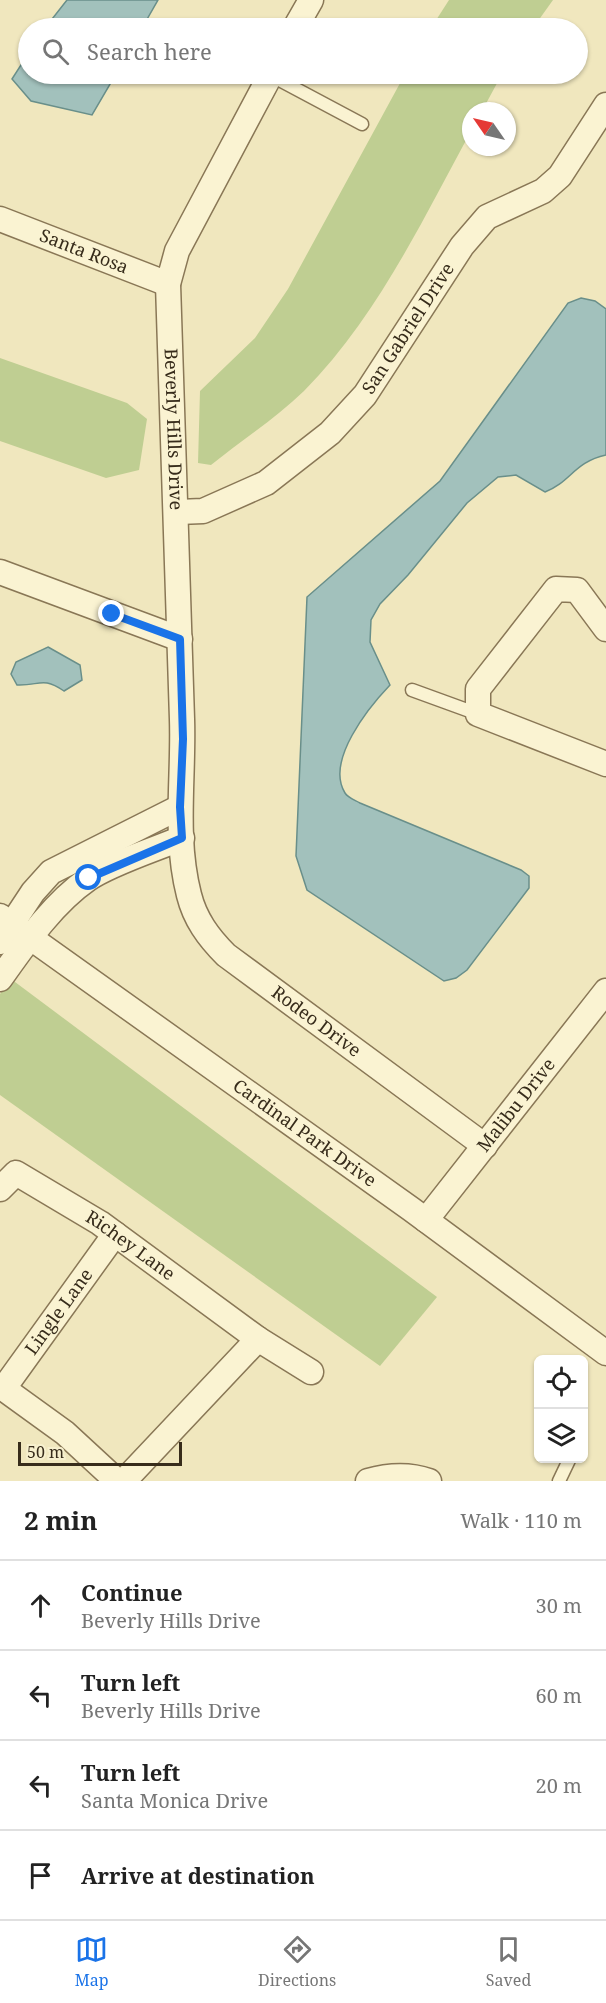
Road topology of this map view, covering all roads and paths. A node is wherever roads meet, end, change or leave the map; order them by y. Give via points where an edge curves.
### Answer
1 (311, 0) edge
2 (301, 18) edge
3 (265, 84) edge
4 (288, 84) edge
5 (603, 118) edge
6 (362, 124) dead end
7 (0, 219) edge
8 (168, 284) junction
9 (178, 512) junction
10 (0, 572) edge
11 (606, 629) edge
12 (180, 639) junction
13 (412, 690) dead end
14 (478, 714) junction
15 (606, 764) edge
16 (180, 807) junction
17 (182, 838) junction
18 (184, 870) joint
19 (10, 930) edge
20 (0, 979) edge
21 (606, 991) edge
22 (485, 1146) junction
23 (8, 1181) edge
24 (426, 1220) junction
25 (115, 1234) junction
26 (258, 1338) junction
27 (606, 1353) edge
28 (311, 1372) dead end
29 (2, 1387) edge
30 (568, 1463) edge
31 (117, 1481) edge
32 (124, 1481) edge
33 (368, 1481) edge
34 (429, 1481) edge
35 (559, 1481) edge

1 - 2 street
3 - 8 street, Beverly Hills Drive via 177,251
4 - 6 lane
5 - 9 street, San Gabriel Drive via 560,176 543,191 487,217 365,395 330,433 266,483 203,511
7 - 8 street, Santa Rosa
8 - 9 street, Beverly Hills Drive
9 - 12 street, Beverly Hills Drive
10 - 12 street
11 - 14 street via 577,590 556,589 478,689
12 - 16 street, Beverly Hills Drive
13 - 14 lane
14 - 15 street
16 - 17 street, Beverly Hills Drive
16 - 19 street via 51,872
17 - 18 street, Beverly Hills Drive
17 - 19 street via 89,878
18 - 22 street, Rodeo Drive via 196,917 226,955
19 - 20 street
19 - 24 street, Cardinal Park Drive
21 - 22 street, Malibu Drive
22 - 24 street, Malibu Drive
23 - 25 street, Richey Lane
24 - 27 street, Cardinal Park Drive
25 - 26 street, Richey Lane
25 - 29 street, Lingle Lane
26 - 28 street, Richey Lane
26 - 32 street
29 - 31 street via 65,1433
30 - 35 lane
33 - 34 street via 385,1476 416,1476

